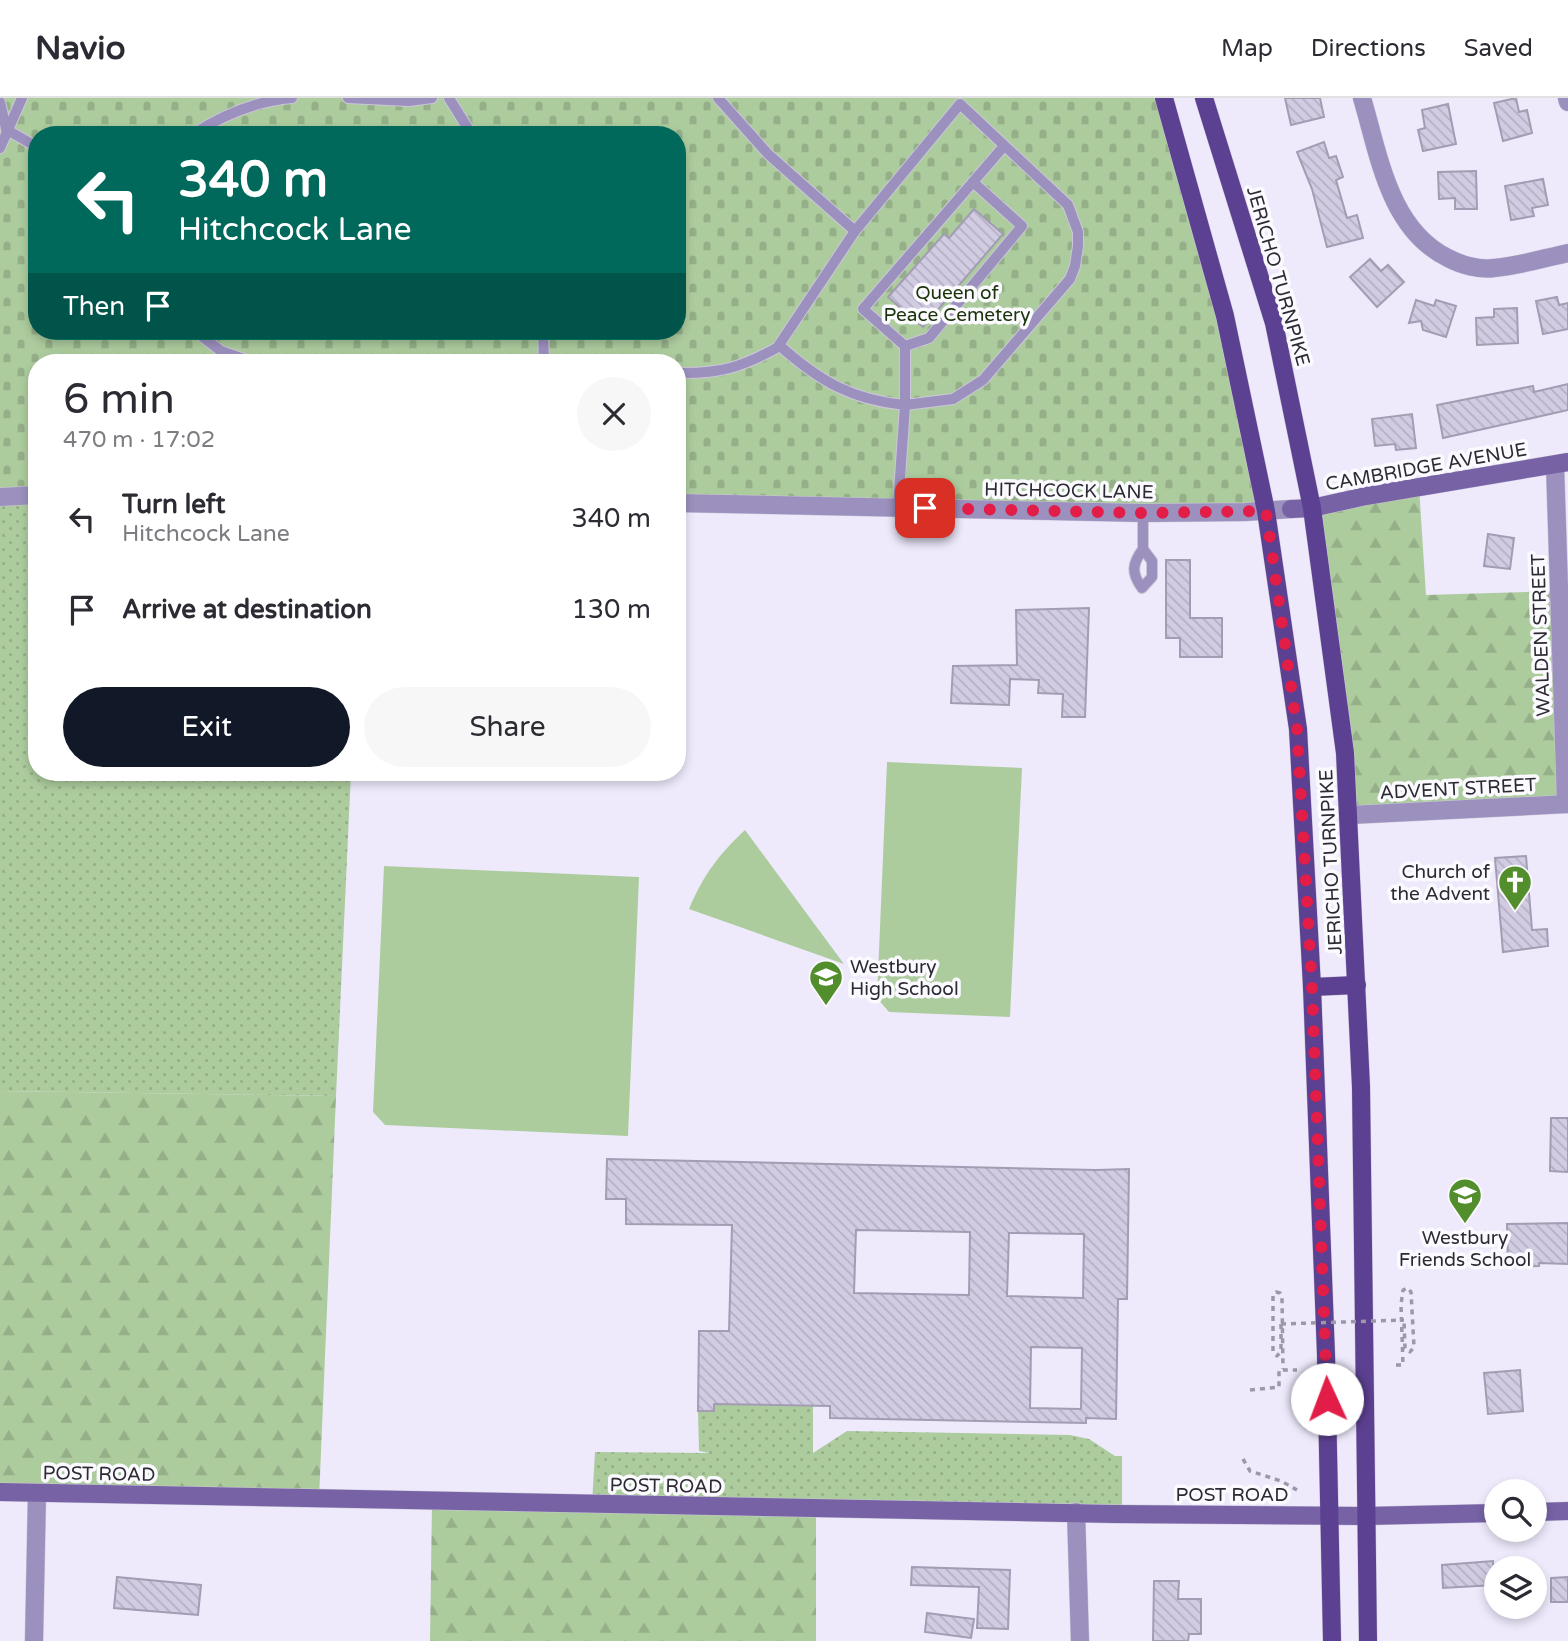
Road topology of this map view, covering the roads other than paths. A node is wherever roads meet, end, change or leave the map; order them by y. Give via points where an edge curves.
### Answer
1 (22, 98) edge
2 (292, 98) edge
3 (348, 98) edge
4 (432, 98) edge
5 (449, 98) edge
6 (718, 98) edge
7 (1164, 98) edge
8 (1204, 98) edge
9 (1362, 98) edge
10 (962, 101) edge
11 (0, 102) edge
12 (206, 126) edge
13 (466, 126) edge
14 (8, 132) junction
15 (28, 142) edge
16 (1004, 146) junction
17 (0, 148) edge
18 (973, 183) junction
19 (855, 230) junction
20 (1568, 253) edge
21 (207, 340) edge
22 (780, 346) junction
23 (905, 346) junction
24 (229, 354) edge
25 (686, 373) edge
26 (905, 405) junction
27 (1562, 464) edge
28 (28, 495) edge
29 (0, 497) edge
30 (686, 503) edge
31 (898, 507) junction
32 (1312, 508) junction
33 (1291, 509) joint
34 (1266, 511) junction
35 (1143, 513) junction
36 (1143, 549) dead end
37 (1567, 804) edge
38 (1350, 815) junction
39 (1357, 985) junction
40 (1312, 987) junction
41 (0, 1492) edge
42 (37, 1493) junction
43 (1568, 1511) edge
44 (1076, 1512) junction
45 (1547, 1512) edge
46 (1484, 1513) edge
47 (1330, 1515) junction
48 (1366, 1516) junction
49 (34, 1641) edge
50 (1080, 1641) edge
51 (1332, 1641) edge
52 (1368, 1641) edge

1 - 14 lane
2 - 12 lane via 249,107
3 - 4 lane
5 - 13 lane
6 - 19 lane via 768,154
7 - 34 main road, JERICHO TURNPIKE via 1224,316
8 - 32 main road, JERICHO TURNPIKE via 1274,323
9 - 20 street via 1400,214 1433,250 1456,262 1493,268
10 - 16 lane
10 - 19 lane
11 - 14 lane
14 - 15 lane
14 - 17 lane
16 - 18 lane
16 - 26 lane via 1068,205 1078,232 1075,266 1070,279 983,380 953,399
18 - 23 lane via 863,309
18 - 23 lane via 1022,226 929,338
19 - 22 lane
21 - 24 lane
22 - 25 lane via 728,369
22 - 26 lane via 798,363 848,393
23 - 26 lane
26 - 31 lane
27 - 32 main road, CAMBRIDGE AVENUE
27 - 37 street, WALDEN STREET
28 - 29 street
30 - 31 street, HITCHCOCK LANE
31 - 35 street, HITCHCOCK LANE
32 - 33 main road, CAMBRIDGE AVENUE
32 - 38 main road, JERICHO TURNPIKE
33 - 34 street, HITCHCOCK LANE
34 - 35 street, HITCHCOCK LANE
34 - 40 main road, JERICHO TURNPIKE via 1297,729
35 - 36 lane
37 - 38 street, ADVENT STREET
38 - 39 main road, JERICHO TURNPIKE
39 - 40 main road
39 - 48 main road, JERICHO TURNPIKE
40 - 47 main road, JERICHO TURNPIKE
41 - 42 main road, POST ROAD
42 - 44 main road, POST ROAD
42 - 49 street
43 - 45 main road
44 - 47 main road, POST ROAD
44 - 50 street
46 - 48 main road, POST ROAD
47 - 48 main road, POST ROAD
47 - 51 main road, JERICHO TURNPIKE
48 - 52 main road, JERICHO TURNPIKE

